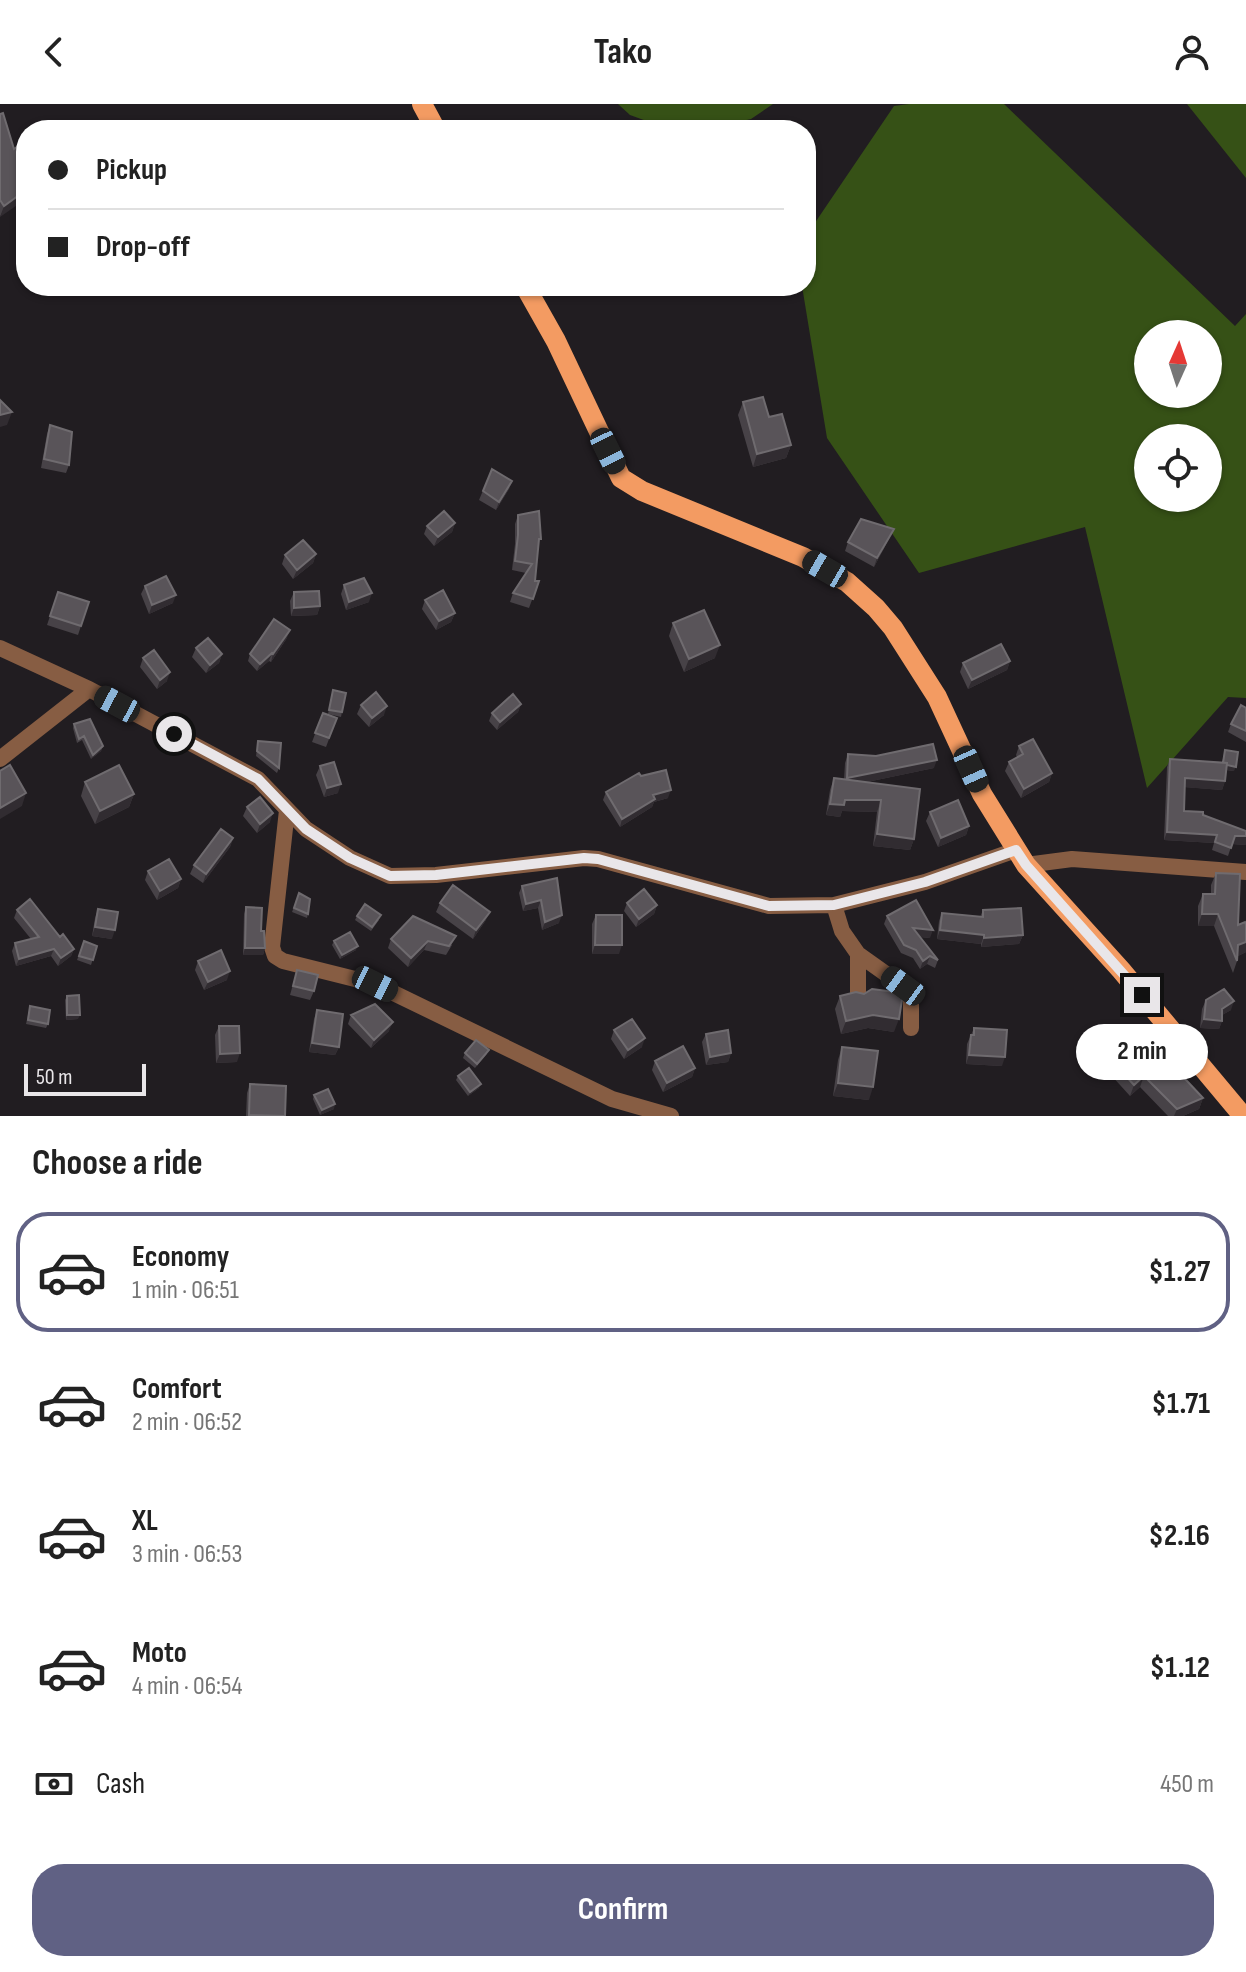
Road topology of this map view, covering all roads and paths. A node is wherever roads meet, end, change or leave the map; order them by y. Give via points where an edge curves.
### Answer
1 (531, 296) edge
2 (0, 648) edge
3 (89, 689) junction
4 (0, 759) edge
5 (287, 810) junction
6 (1021, 858) junction
7 (1246, 872) edge
8 (834, 905) junction
9 (858, 954) junction
10 (858, 996) edge
11 (911, 1028) dead end
12 (671, 1116) edge
13 (1243, 1116) edge

1 - 6 main road via 621,478 803,557 847,582 876,608 937,697 982,794
2 - 3 street
3 - 4 street
3 - 5 street via 258,779
5 - 8 street via 350,858 390,876 584,858 769,906
5 - 12 street via 275,956 375,984 612,1099
6 - 7 street
6 - 8 street
6 - 13 main road
8 - 9 street via 842,931
9 - 10 street
9 - 11 street via 903,986 911,1000

